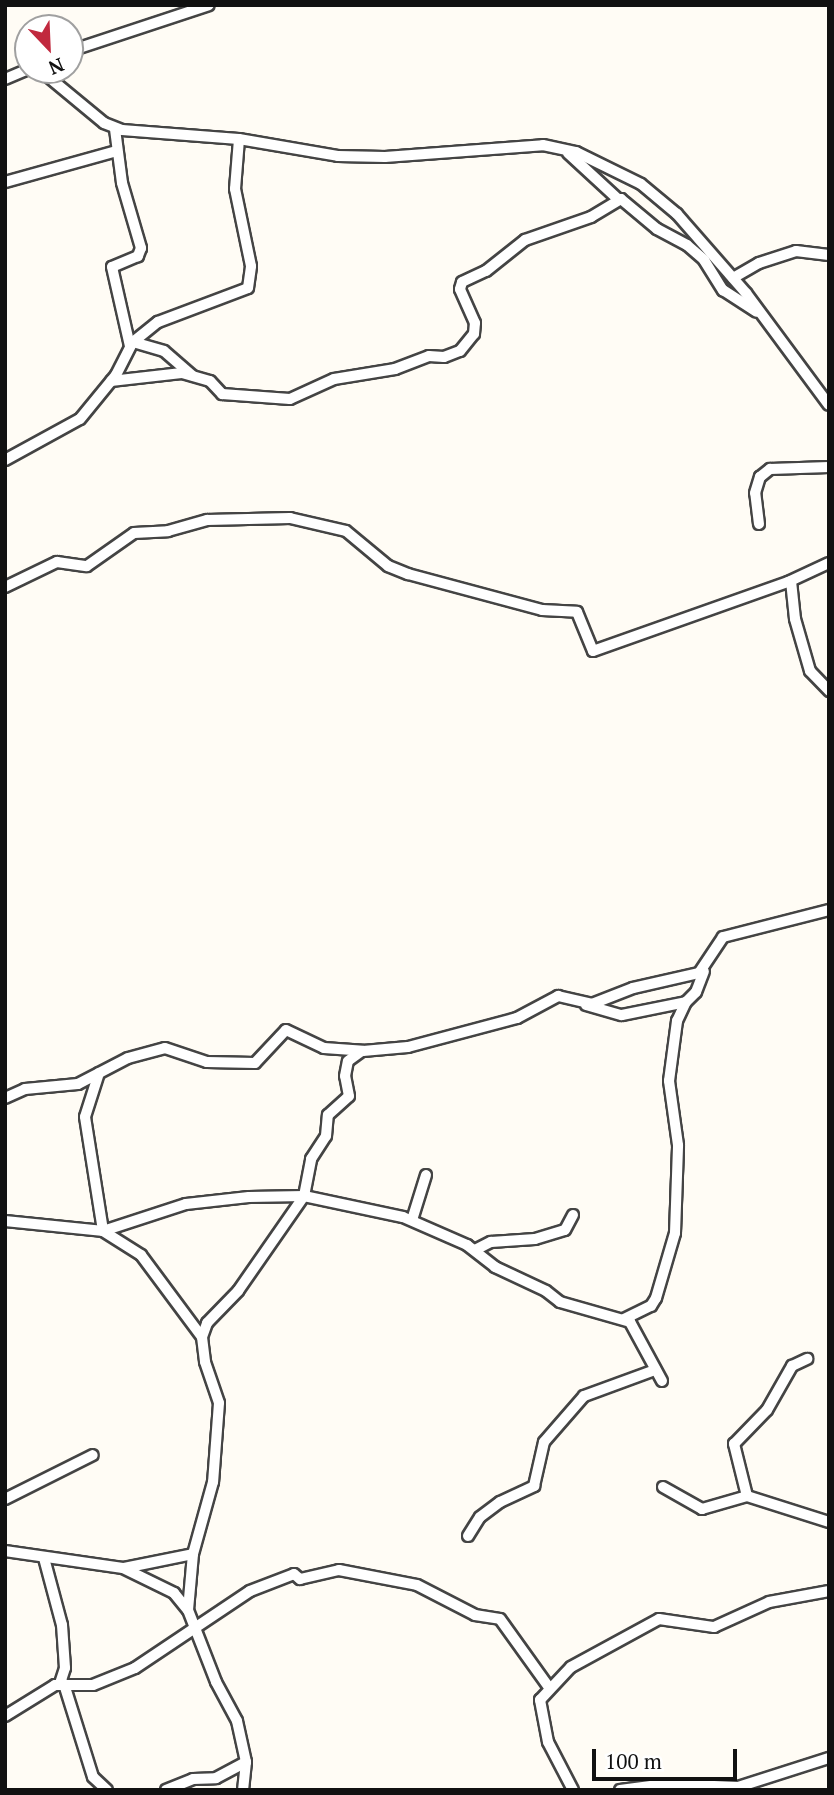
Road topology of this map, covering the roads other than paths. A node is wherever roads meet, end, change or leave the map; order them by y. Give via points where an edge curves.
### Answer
1 (209, 5) edge
2 (84, 46) edge
3 (58, 84) edge
4 (115, 129) junction
5 (239, 139) junction
6 (566, 150) junction
7 (117, 151) junction
8 (5, 181) edge
9 (619, 200) junction
10 (829, 255) edge
11 (733, 278) junction
12 (763, 316) junction
13 (132, 344) junction
14 (193, 375) junction
15 (111, 381) junction
16 (829, 405) edge
17 (5, 460) edge
18 (829, 467) edge
19 (759, 524) dead end
20 (829, 563) edge
21 (791, 580) junction
22 (5, 587) edge
23 (829, 691) edge
24 (829, 910) edge
25 (704, 971) junction
26 (686, 1002) junction
27 (582, 1003) junction
28 (363, 1051) junction
29 (99, 1073) junction
30 (5, 1098) edge
31 (426, 1175) dead end
32 (304, 1196) junction
33 (573, 1215) dead end
34 (412, 1220) junction
35 (5, 1221) edge
36 (103, 1231) junction
37 (475, 1250) junction
38 (624, 1319) junction
39 (202, 1337) junction
40 (807, 1359) dead end
41 (655, 1370) junction
42 (662, 1381) dead end
43 (93, 1455) dead end
44 (663, 1488) dead end
45 (747, 1496) junction
46 (5, 1499) edge
47 (829, 1522) edge
48 (468, 1536) dead end
49 (5, 1551) edge
50 (192, 1554) junction
51 (44, 1558) junction
52 (123, 1568) junction
53 (829, 1591) edge
54 (188, 1610) junction
55 (192, 1628) junction
56 (62, 1684) junction
57 (548, 1686) junction
58 (5, 1716) edge
59 (829, 1758) edge
60 (246, 1762) junction
61 (721, 1788) edge
62 (107, 1790) edge
63 (166, 1790) edge
64 (243, 1790) edge
65 (573, 1790) edge
66 (620, 1790) edge

1 - 2 street
3 - 4 street
4 - 5 street
4 - 7 street
5 - 6 street via 338,156 542,145
5 - 13 street via 235,189 251,266 248,288 240,295 173,314
6 - 9 street
6 - 11 street via 641,184 677,214
7 - 8 street
7 - 13 street via 141,248 138,256 112,267
9 - 12 street via 626,200 657,229 687,245 704,260 723,290
9 - 14 street via 591,217 525,240 486,271 462,282 460,289 475,323 474,334 460,351 334,379 290,399 222,394
10 - 11 street via 796,251 759,263
11 - 12 street
12 - 16 street
13 - 14 street via 164,351
13 - 15 street
14 - 15 street via 163,373
15 - 17 street via 80,419
18 - 19 street via 770,469 760,477 755,493
20 - 21 street
21 - 22 street via 593,651 577,612 542,610 408,574 388,566 346,531 290,518 207,520 169,531 134,533 87,566 57,562
21 - 23 street via 795,619 810,671 819,686
24 - 25 street via 723,937 713,946
25 - 26 street via 696,992
25 - 27 street
26 - 27 street via 622,1015
26 - 38 street via 677,1021 669,1081 678,1145 675,1233 656,1298 651,1306
27 - 28 street via 558,996 517,1018 408,1046
28 - 29 street via 324,1048 286,1030 255,1063 207,1062 172,1047 128,1058
28 - 32 street via 348,1061 349,1096 328,1115 326,1136 312,1159
29 - 30 street via 70,1086 33,1087
29 - 36 street via 85,1117
31 - 34 street
32 - 34 street
32 - 36 street via 186,1204
32 - 39 street via 238,1291 207,1323
33 - 37 street via 565,1230 535,1239 491,1242
34 - 37 street
35 - 36 street
36 - 39 street via 141,1255
37 - 38 street via 495,1267 560,1302
38 - 41 street via 634,1326
39 - 50 street via 219,1403 213,1482
40 - 45 street via 792,1366 767,1410 734,1444
41 - 42 street
41 - 48 street via 584,1396 544,1442 534,1486 480,1517
43 - 46 street
44 - 45 street via 702,1509
45 - 47 street
49 - 51 street
50 - 52 street
50 - 54 street
51 - 52 street
51 - 56 street via 62,1625
52 - 54 street via 174,1593
53 - 57 street via 769,1602 713,1627 669,1619 646,1623 588,1654
54 - 55 street
55 - 56 street via 135,1668 93,1685
55 - 57 street via 227,1603 294,1574 300,1579 339,1570 371,1573 425,1588 446,1602 504,1621 531,1668
55 - 60 street via 237,1721
56 - 58 street
56 - 62 street via 93,1777
57 - 65 street via 540,1700 548,1742
59 - 61 street via 766,1781
60 - 63 street via 216,1778 193,1779
60 - 64 street
61 - 66 street via 667,1784

